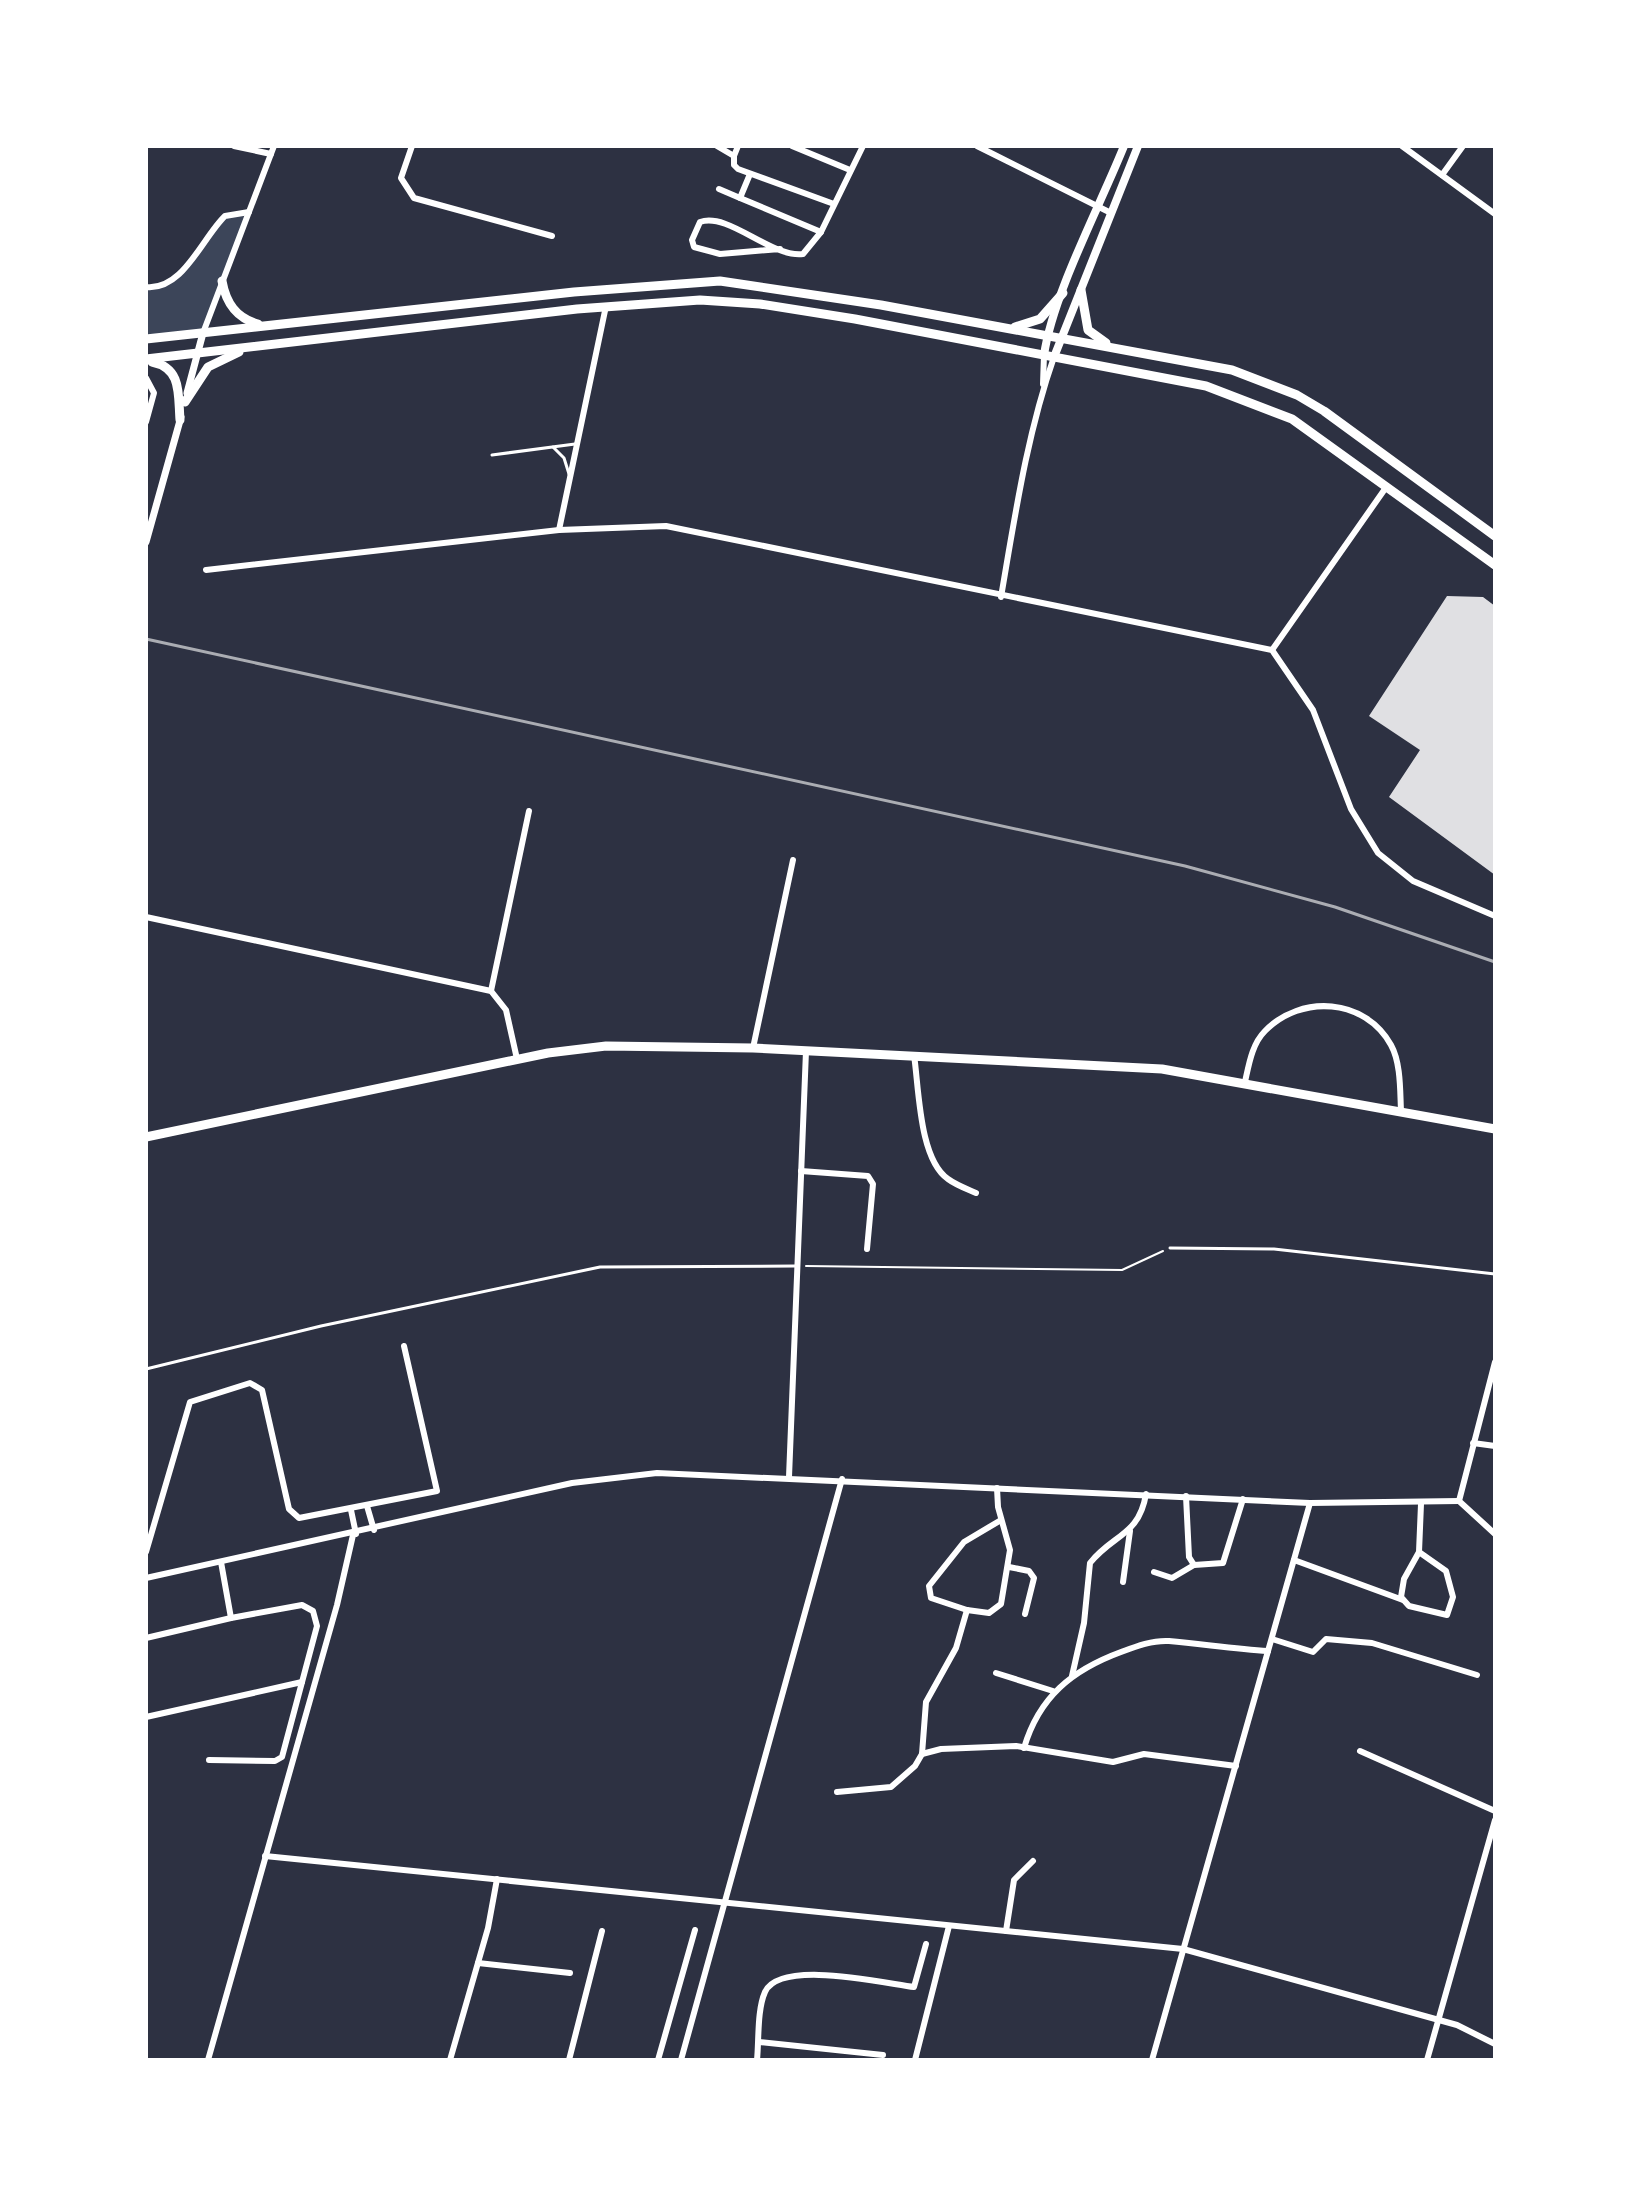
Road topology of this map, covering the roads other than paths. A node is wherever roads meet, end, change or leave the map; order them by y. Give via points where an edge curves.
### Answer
1 (234, 146) edge
2 (274, 146) edge
3 (412, 146) edge
4 (717, 146) edge
5 (738, 146) edge
6 (792, 146) edge
7 (863, 146) edge
8 (977, 146) edge
9 (1124, 146) edge
10 (1138, 146) edge
11 (1402, 146) edge
12 (1463, 146) edge
13 (271, 154) junction
14 (734, 156) junction
15 (850, 170) junction
16 (750, 174) junction
17 (1442, 175) junction
18 (719, 189) dead end
19 (740, 198) junction
20 (834, 204) junction
21 (1100, 206) junction
22 (249, 212) junction
23 (1111, 213) junction
24 (1495, 214) edge
25 (821, 232) junction
26 (552, 236) dead end
27 (780, 249) junction
28 (222, 281) junction
29 (146, 287) edge
30 (1081, 290) junction
31 (1063, 293) junction
32 (606, 306) junction
33 (264, 326) junction
34 (1007, 329) junction
35 (203, 333) junction
36 (1047, 337) junction
37 (146, 339) edge
38 (1062, 339) junction
39 (258, 346) junction
40 (1124, 350) junction
41 (199, 353) junction
42 (1049, 356) junction
43 (146, 360) edge
44 (146, 378) edge
45 (185, 402) junction
46 (180, 420) junction
47 (146, 422) edge
48 (577, 444) junction
49 (552, 447) junction
50 (492, 455) dead end
51 (570, 478) junction
52 (1387, 486) junction
53 (559, 530) junction
54 (1495, 536) edge
55 (146, 542) edge
56 (1495, 565) edge
57 (206, 570) dead end
58 (1001, 597) junction
59 (1272, 650) junction
60 (529, 811) dead end
61 (793, 860) dead end
62 (1495, 916) edge
63 (146, 917) edge
64 (491, 991) junction
65 (753, 1048) junction
66 (806, 1051) junction
67 (914, 1055) junction
68 (517, 1059) junction
69 (1245, 1082) junction
70 (1401, 1111) junction
71 (1495, 1129) edge
72 (146, 1137) edge
73 (801, 1171) junction
74 (976, 1193) dead end
75 (1170, 1248) road end
76 (867, 1249) dead end
77 (797, 1266) junction
78 (1495, 1274) edge
79 (404, 1346) dead end
80 (1495, 1362) edge
81 (146, 1369) edge
82 (1473, 1443) junction
83 (1495, 1445) edge
84 (789, 1477) junction
85 (842, 1479) junction
86 (997, 1488) junction
87 (1146, 1494) junction
88 (1186, 1496) junction
89 (1243, 1499) junction
90 (1459, 1501) junction
91 (1310, 1503) junction
92 (1421, 1504) junction
93 (367, 1506) junction
94 (351, 1510) junction
95 (1001, 1520) junction
96 (1494, 1529) edge
97 (374, 1530) junction
98 (1130, 1531) junction
99 (354, 1534) junction
100 (146, 1552) edge
101 (1419, 1552) junction
102 (1294, 1560) junction
103 (221, 1562) junction
104 (1194, 1565) junction
105 (1009, 1567) junction
106 (1154, 1572) dead end
107 (146, 1578) edge
108 (1123, 1582) dead end
109 (1403, 1600) junction
110 (967, 1610) junction
111 (1025, 1614) dead end
112 (231, 1618) junction
113 (146, 1638) edge
114 (1272, 1639) junction
115 (1268, 1651) junction
116 (996, 1673) dead end
117 (1477, 1675) dead end
118 (1072, 1676) junction
119 (302, 1682) junction
120 (1053, 1691) junction
121 (146, 1717) edge
122 (1024, 1748) junction
123 (1360, 1751) dead end
124 (922, 1754) junction
125 (209, 1760) dead end
126 (1236, 1766) junction
127 (837, 1792) dead end
128 (1495, 1811) edge
129 (1495, 1820) edge
130 (265, 1856) junction
131 (1033, 1861) dead end
132 (497, 1879) junction
133 (726, 1905) junction
134 (949, 1926) junction
135 (695, 1930) dead end
136 (602, 1931) dead end
137 (1006, 1931) junction
138 (926, 1944) dead end
139 (1183, 1949) junction
140 (478, 1963) junction
141 (570, 1973) dead end
142 (1439, 2022) junction
143 (759, 2042) junction
144 (1495, 2044) edge
145 (883, 2055) dead end
146 (208, 2060) edge
147 (450, 2060) edge
148 (569, 2060) edge
149 (658, 2060) edge
150 (681, 2060) edge
151 (757, 2060) edge
152 (915, 2060) edge
153 (1152, 2060) edge
154 (1427, 2060) edge

1 - 13 street
2 - 13 street
3 - 26 street via 402,170 406,191 421,201
4 - 14 street
5 - 14 street
6 - 15 street
7 - 15 street
8 - 21 street
9 - 21 main road
10 - 23 main road
11 - 17 street
12 - 17 street
13 - 22 street
14 - 16 street via 734,165
15 - 20 street
16 - 19 street
16 - 20 street
17 - 24 street
18 - 19 street
19 - 25 street
20 - 25 street
21 - 23 street
21 - 31 main road
22 - 28 street
22 - 29 street via 225,216 179,274 164,285
23 - 30 main road
25 - 27 street via 803,254
27 - 27 street via 713,220 700,222 692,240 694,247 720,254
28 - 33 main road via 234,311
28 - 35 street
30 - 38 main road
30 - 40 main road via 1088,330
31 - 34 main road via 1040,319
31 - 36 main road
32 - 39 main road
32 - 42 main road via 700,300 760,304
32 - 48 street
33 - 34 main road via 720,281
33 - 35 main road
34 - 36 main road
35 - 37 main road
35 - 41 street
36 - 38 main road
36 - 42 main road
38 - 40 main road
38 - 42 main road
39 - 41 main road
39 - 45 main road via 208,367
40 - 54 main road via 1232,370 1297,395
41 - 43 main road
41 - 45 street
42 - 52 main road via 1206,386 1264,405
42 - 58 street
43 - 46 main road via 172,371
44 - 47 street via 154,393
45 - 46 street
46 - 55 street
48 - 49 lane
48 - 51 street
49 - 50 lane
49 - 51 lane via 564,458
51 - 53 street
52 - 56 main road
52 - 59 street
53 - 57 street
53 - 58 street via 666,526
58 - 59 street
59 - 62 street via 1313,710 1351,809 1378,853 1413,881
60 - 64 street
61 - 65 street
63 - 64 street
64 - 68 street via 506,1010
65 - 66 main road
65 - 68 main road via 606,1046
66 - 67 main road
66 - 73 street
67 - 69 main road via 1162,1069
67 - 74 street via 931,1154 946,1178
68 - 72 main road
69 - 70 main road
69 - 70 street via 1251,1054 1264,1032 1285,1016 1305,1007 1346,1008 1366,1018 1393,1047
70 - 71 main road
73 - 76 street via 868,1176 873,1184
73 - 77 street
75 - 78 lane via 1274,1249
77 - 81 lane via 600,1267
77 - 84 street
79 - 93 street via 437,1491
80 - 82 street
82 - 83 street
82 - 90 street
84 - 85 street
84 - 97 street via 613,1477
85 - 86 street
85 - 133 street
86 - 87 street
86 - 95 street
87 - 88 street
87 - 98 street
88 - 89 street
88 - 104 street via 1189,1557
89 - 91 street
89 - 104 street via 1223,1563
90 - 92 street
90 - 96 street
91 - 92 street
91 - 102 street
92 - 101 street
93 - 94 street
93 - 97 street
94 - 99 street
94 - 100 street via 304,1519 293,1515 262,1390 250,1383 190,1402
95 - 105 street
95 - 110 street via 964,1542 929,1586 928,1595 935,1601
97 - 99 street
98 - 108 street
98 - 118 street via 1090,1563
99 - 103 street
99 - 130 street
101 - 109 street via 1401,1586
101 - 109 street via 1446,1571 1453,1597 1450,1610 1438,1616
102 - 109 street
102 - 114 street
103 - 107 street
103 - 112 street
104 - 106 street via 1172,1578
105 - 110 street via 999,1607 989,1613
105 - 111 street via 1029,1571 1034,1578
110 - 124 street via 956,1648 926,1702
112 - 113 street
112 - 119 street via 302,1605 313,1611 317,1626
114 - 115 street
114 - 117 street via 1313,1652 1326,1639 1372,1643
115 - 118 street via 1147,1643
115 - 126 street
116 - 120 street
118 - 120 street
119 - 121 street
119 - 125 street via 281,1758
120 - 122 street
122 - 124 street via 954,1748
122 - 126 street via 1113,1762 1144,1754
123 - 128 street
124 - 127 street via 905,1778 891,1787
126 - 139 street
129 - 142 street
130 - 132 street
130 - 146 street
131 - 137 street via 1014,1880
132 - 133 street
132 - 140 street
133 - 134 street
133 - 150 street
134 - 137 street
134 - 152 street
135 - 149 street
136 - 148 street
137 - 139 street
138 - 143 street via 914,1987 811,1975 773,1981 764,1993
139 - 142 street
139 - 153 street
140 - 141 street
140 - 147 street
142 - 144 street
142 - 154 street
143 - 145 street
143 - 151 street

